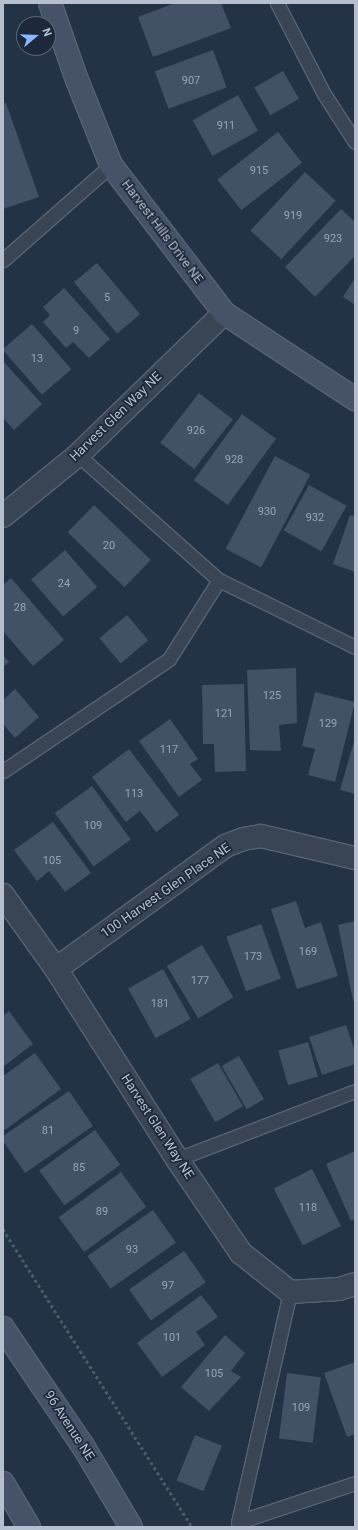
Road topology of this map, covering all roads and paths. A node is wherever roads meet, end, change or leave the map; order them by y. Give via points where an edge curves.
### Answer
1 (50, 3) edge
2 (277, 3) edge
3 (355, 142) edge
4 (111, 165) junction
5 (3, 260) edge
6 (224, 313) junction
7 (355, 398) edge
8 (78, 455) junction
9 (3, 516) edge
10 (219, 580) junction
11 (355, 647) edge
12 (3, 771) edge
13 (355, 858) edge
14 (3, 895) edge
15 (56, 969) junction
16 (355, 1091) edge
17 (177, 1159) junction
18 (3, 1229) edge
19 (355, 1284) edge
20 (290, 1292) junction
21 (3, 1328) edge
22 (3, 1483) edge
23 (355, 1483) edge
24 (29, 1527) edge
25 (131, 1527) edge
26 (192, 1527) edge

1 - 4 street, Harvest Hills Drive NE
2 - 3 lane via 324,94
4 - 5 lane
4 - 6 street, Harvest Hills Drive NE
6 - 7 street, Harvest Hills Drive NE
6 - 8 street, Harvest Glen Way NE
8 - 9 street, Harvest Glen Way NE
8 - 10 lane
10 - 11 lane
10 - 12 lane via 169,659
13 - 15 street, 100 Harvest Glen Place NE via 261,836 243,839 225,846
14 - 15 street, Harvest Glen Way NE
15 - 17 street, Harvest Glen Way NE
16 - 17 lane
17 - 20 street, Harvest Glen Way NE via 241,1253
18 - 26 path
19 - 20 street via 340,1289
20 - 23 lane via 238,1522
21 - 25 street, 96 Avenue NE via 83,1446
22 - 24 street

